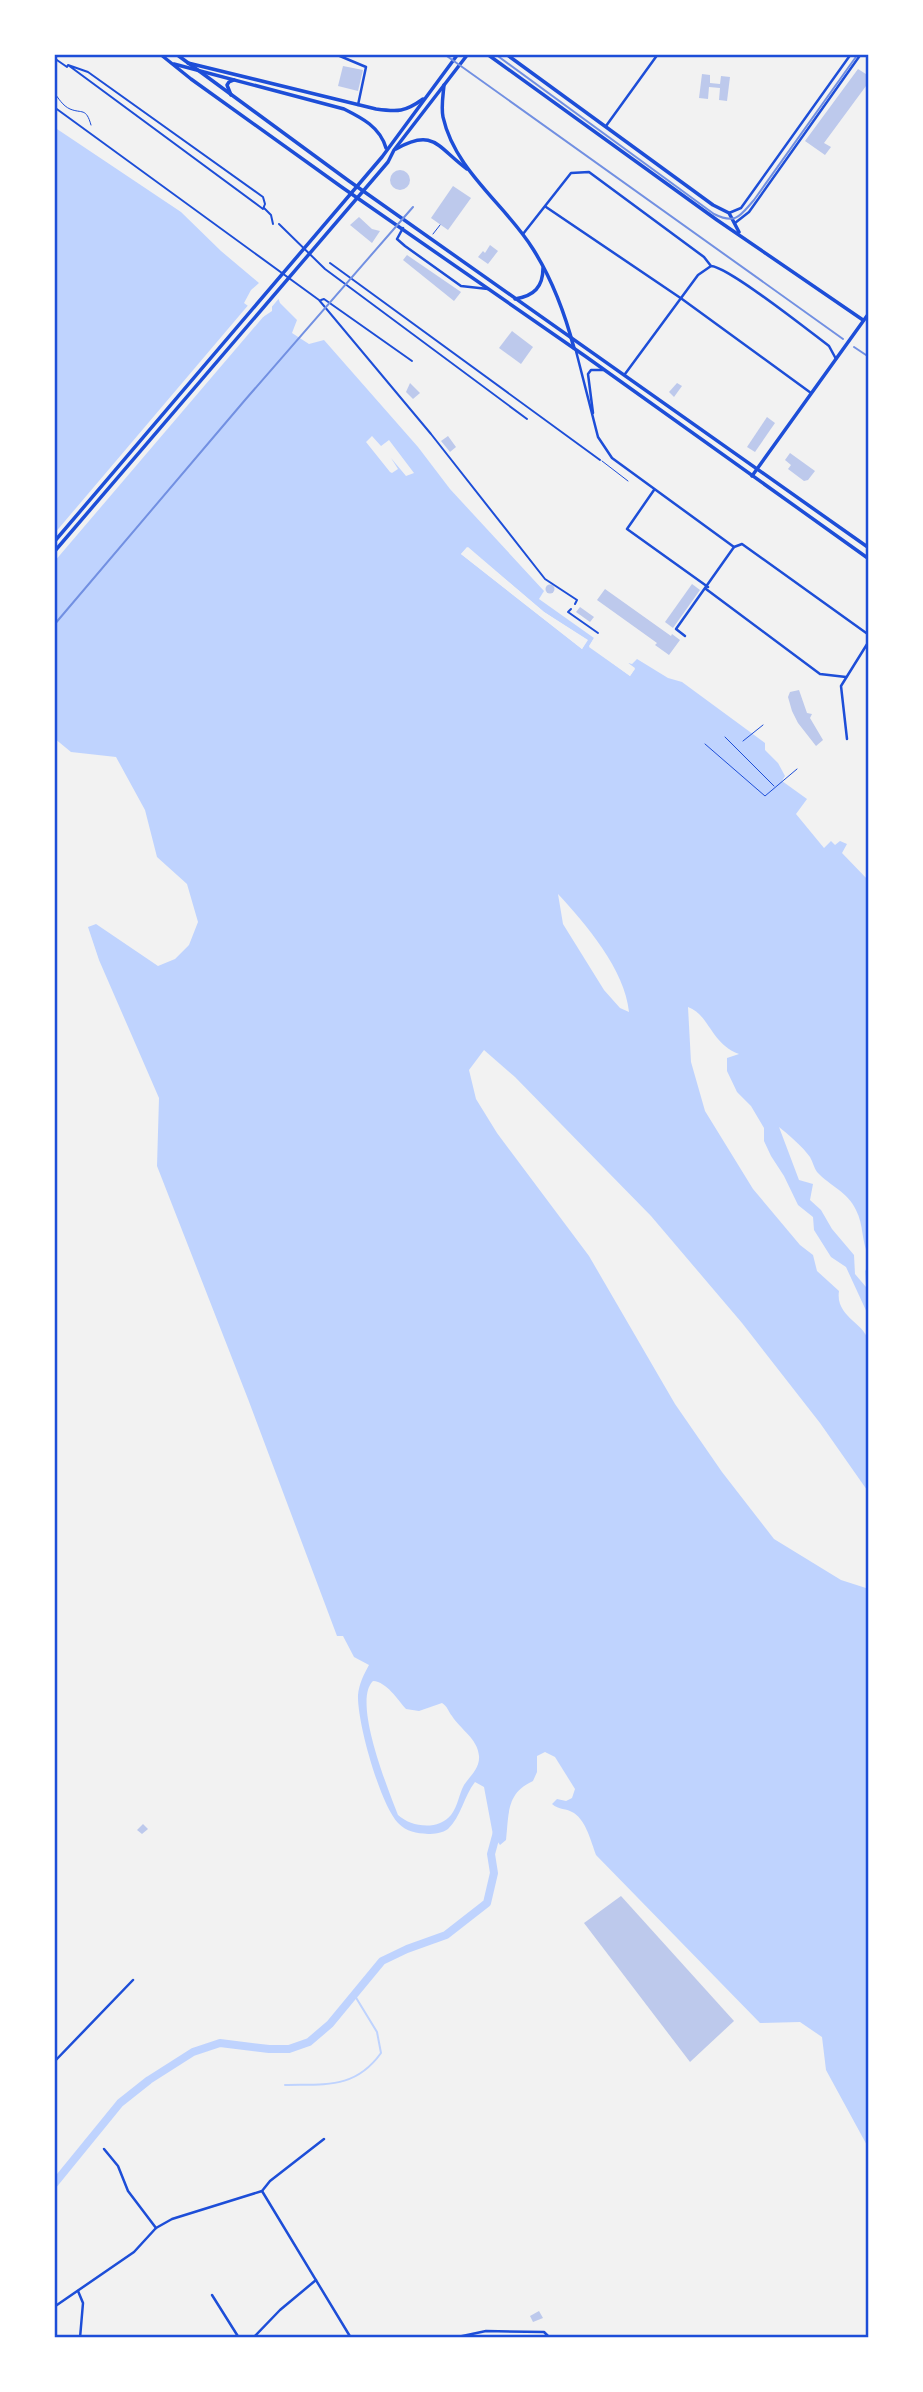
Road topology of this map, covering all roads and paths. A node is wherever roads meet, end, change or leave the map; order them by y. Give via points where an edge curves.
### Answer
1 (160, 54) edge
2 (176, 54) edge
3 (335, 54) edge
4 (458, 54) edge
5 (487, 54) edge
6 (506, 54) edge
7 (658, 54) edge
8 (851, 54) edge
9 (861, 54) edge
10 (467, 55) edge
11 (54, 58) edge
12 (188, 63) junction
13 (499, 63) junction
14 (174, 64) junction
15 (68, 65) junction
16 (197, 71) junction
17 (235, 80) junction
18 (445, 84) junction
19 (54, 92) edge
20 (428, 95) junction
21 (232, 97) junction
22 (358, 105) junction
23 (54, 107) edge
24 (91, 125) dead end
25 (606, 126) junction
26 (386, 149) junction
27 (394, 150) junction
28 (471, 172) junction
29 (546, 207) junction
30 (263, 208) junction
31 (729, 214) junction
32 (717, 220) junction
33 (735, 223) junction
34 (273, 224) dead end
35 (279, 224) dead end
36 (403, 228) junction
37 (523, 234) junction
38 (740, 234) junction
39 (330, 263) dead end
40 (542, 265) junction
41 (711, 266) junction
42 (540, 284) junction
43 (553, 287) junction
44 (489, 289) junction
45 (515, 299) junction
46 (682, 299) junction
47 (320, 300) dead end
48 (869, 313) edge
49 (863, 320) junction
50 (572, 338) junction
51 (575, 350) junction
52 (836, 359) junction
53 (412, 361) dead end
54 (604, 370) junction
55 (625, 374) junction
56 (811, 393) junction
57 (527, 419) dead end
58 (594, 424) junction
59 (600, 460) joint
60 (757, 469) junction
61 (752, 476) junction
62 (628, 481) dead end
63 (654, 490) junction
64 (54, 542) edge
65 (734, 547) junction
66 (869, 548) edge
67 (54, 552) edge
68 (869, 559) edge
69 (707, 588) junction
70 (575, 604) dead end
71 (571, 609) dead end
72 (598, 633) dead end
73 (869, 635) edge
74 (685, 636) dead end
75 (869, 641) edge
76 (846, 677) junction
77 (764, 725) dead end
78 (725, 737) dead end
79 (847, 739) dead end
80 (743, 741) dead end
81 (705, 744) dead end
82 (797, 769) dead end
83 (776, 787) junction
84 (133, 1980) dead end
85 (54, 2062) edge
86 (324, 2138) dead end
87 (104, 2149) dead end
88 (262, 2191) junction
89 (156, 2228) junction
90 (316, 2280) junction
91 (78, 2291) junction
92 (212, 2295) dead end
93 (54, 2306) edge
94 (80, 2338) edge
95 (239, 2338) edge
96 (253, 2338) edge
97 (351, 2338) edge
98 (453, 2338) edge
99 (550, 2338) edge

1 - 14 main road
2 - 12 main road
3 - 22 street via 366,67
4 - 20 main road
5 - 13 main road
6 - 13 main road
6 - 25 main road
7 - 25 street
8 - 31 street via 741,208
9 - 33 street via 749,212
10 - 18 main road
11 - 15 street
12 - 16 main road
12 - 22 main road
13 - 32 main road
14 - 16 main road
14 - 36 main road
15 - 30 street
15 - 30 street via 88,72 263,197
16 - 17 main road
16 - 21 main road
17 - 21 main road via 227,85
17 - 26 main road via 344,109 378,131
18 - 27 main road
18 - 28 main road via 443,117
19 - 24 path via 67,107 87,114
20 - 22 main road via 408,110
20 - 26 main road
21 - 45 main road
23 - 70 street via 320,300 545,579 577,600
25 - 31 main road
26 - 64 main road
27 - 28 main road via 411,140 430,141
27 - 67 main road
28 - 37 main road
29 - 37 street
29 - 41 street via 571,173 589,172
29 - 46 street
30 - 34 street
31 - 33 main road
32 - 33 main road
32 - 38 main road
33 - 38 main road
35 - 57 street via 325,269
36 - 44 main road
36 - 44 street via 397,239 461,286
37 - 40 main road
38 - 49 main road
39 - 59 street
40 - 42 main road
40 - 43 main road
41 - 46 street via 698,275
41 - 52 street via 738,280 829,346
42 - 43 main road
42 - 45 main road via 531,295
43 - 50 main road
44 - 51 main road
45 - 50 main road
46 - 55 street
46 - 56 street
47 - 53 street
48 - 49 main road
49 - 52 main road
50 - 51 main road
50 - 55 main road
51 - 54 main road
51 - 58 street
52 - 56 main road
54 - 58 street via 588,374
54 - 61 main road
55 - 60 main road
56 - 60 main road
58 - 63 street via 605,451
59 - 62 lane
60 - 61 main road
60 - 66 main road
61 - 68 main road
63 - 65 street
63 - 69 street via 627,529
65 - 69 street
65 - 73 street via 742,544
69 - 74 street via 676,629
69 - 76 street via 820,674
71 - 72 street via 568,612
75 - 76 street
76 - 79 street via 841,692
77 - 80 path
78 - 83 path
81 - 83 path via 765,796
82 - 83 path
84 - 85 street
86 - 88 street
87 - 89 street
88 - 89 street
88 - 90 street
89 - 91 street via 134,2252
90 - 96 street
90 - 97 street
91 - 93 street
91 - 94 street via 83,2303
92 - 95 street
98 - 99 street via 486,2331 544,2332

